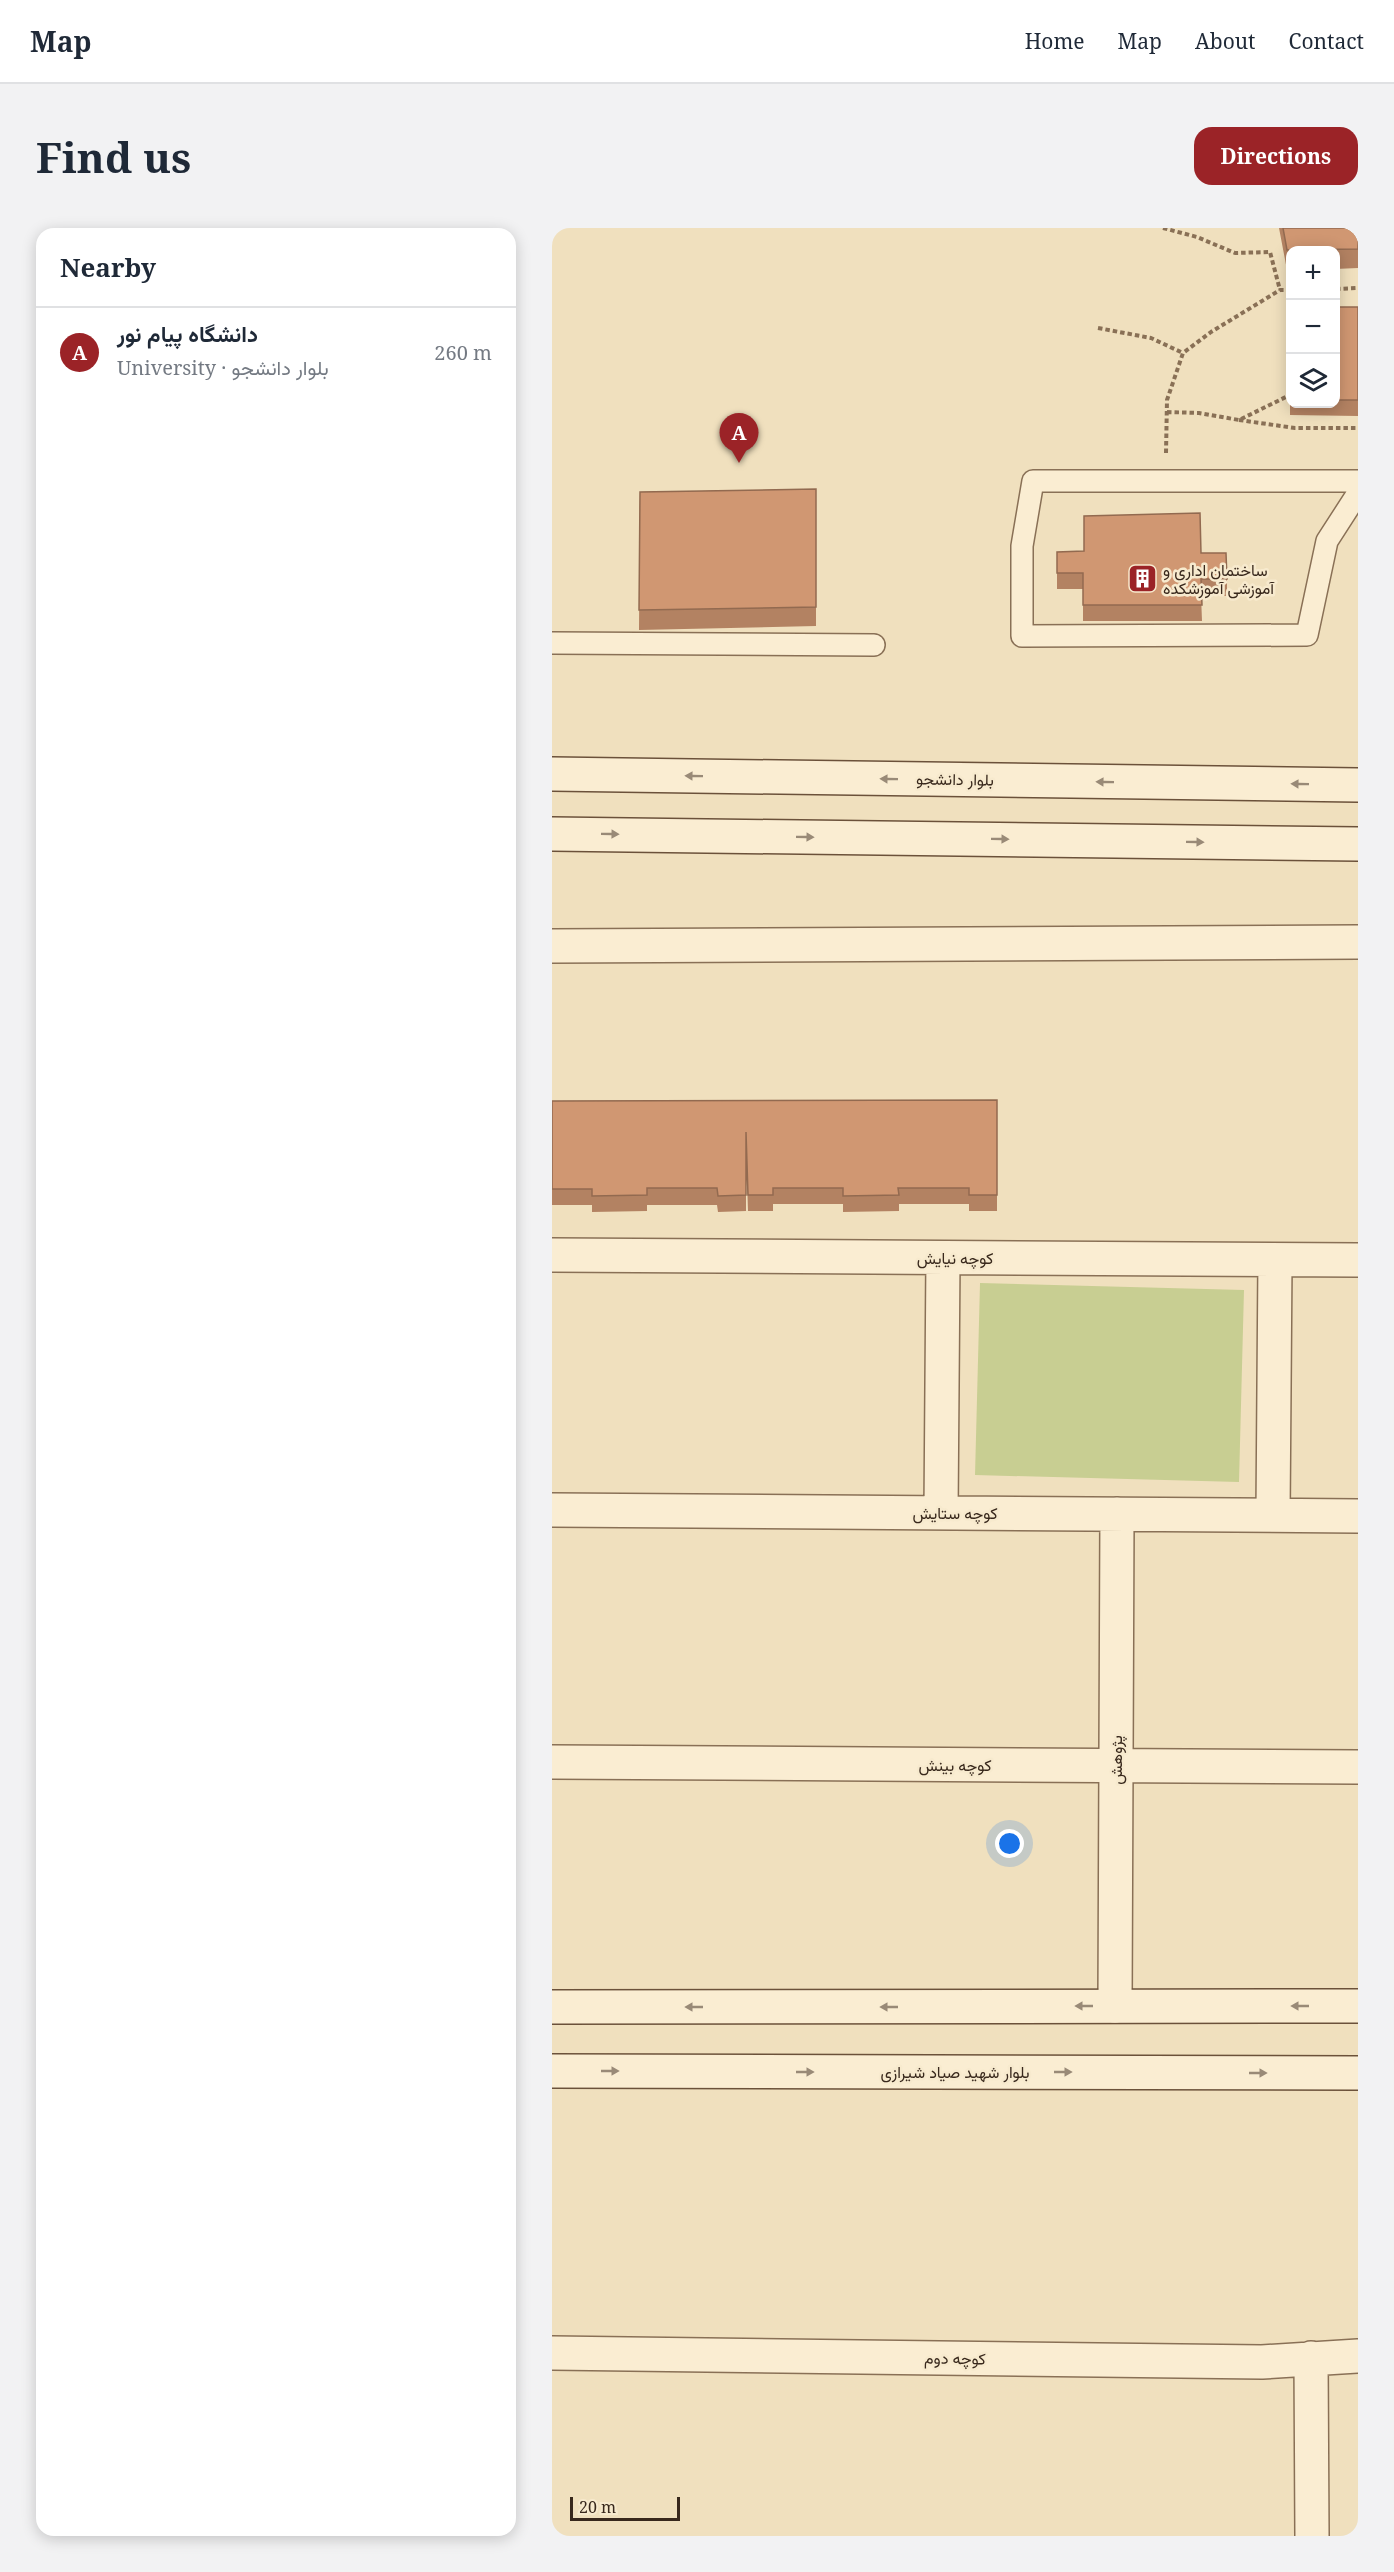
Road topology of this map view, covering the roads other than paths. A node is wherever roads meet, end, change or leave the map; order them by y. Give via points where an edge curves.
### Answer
1 (1358, 481) edge
2 (1358, 494) edge
3 (552, 643) edge
4 (874, 645) dead end
5 (552, 774) edge
6 (1358, 785) edge
7 (552, 834) edge
8 (1358, 844) edge
9 (1358, 942) edge
10 (552, 946) edge
11 (552, 1255) edge
12 (943, 1258) junction
13 (1275, 1260) junction
14 (1358, 1260) edge
15 (552, 1510) edge
16 (941, 1513) junction
17 (1117, 1514) junction
18 (1273, 1515) junction
19 (1358, 1516) edge
20 (552, 1762) edge
21 (1116, 1766) junction
22 (1358, 1767) edge
23 (1116, 2006) junction
24 (1358, 2006) edge
25 (552, 2007) edge
26 (552, 2071) edge
27 (1358, 2073) edge
28 (552, 2353) edge
29 (1358, 2356) edge
30 (1311, 2358) junction
31 (1312, 2536) edge

1 - 2 lane via 1033,481 1022,546 1022,636 1307,635 1327,541
3 - 4 lane
6 -> 5 street, بلوار دانشجو
7 -> 8 street
9 - 10 street
11 - 12 street, كوچه نيايش
12 - 13 street, كوچه نيايش
12 - 16 street
13 - 14 street, كوچه نيايش
13 - 18 street
15 - 16 street, کوچه ستایش
16 - 17 street, کوچه ستایش
17 - 18 street, کوچه ستایش
17 - 21 street, پژوهش
18 - 19 street, کوچه ستایش
20 - 21 street, کوچه بینش
21 - 22 street, کوچه بینش
21 - 23 street, پژوهش
24 -> 23 street
23 -> 25 street
26 -> 27 street, بلوار شهید صیاد شیرازی
28 - 30 street, کوچه دوم via 1262,2362
29 - 30 street, کوچه دوم
30 - 31 street

